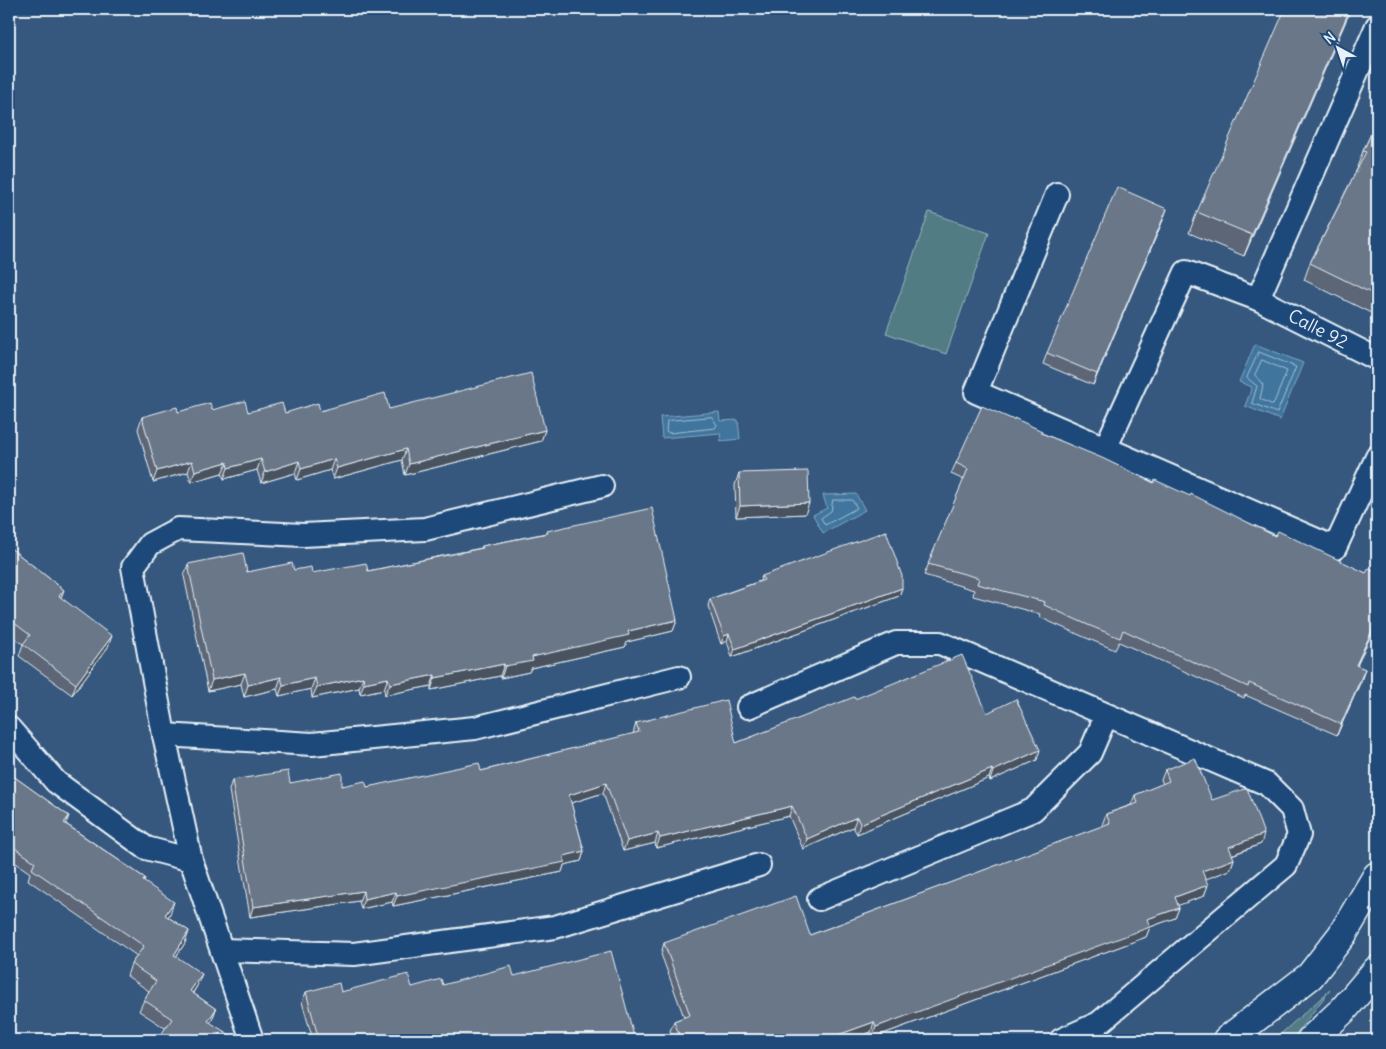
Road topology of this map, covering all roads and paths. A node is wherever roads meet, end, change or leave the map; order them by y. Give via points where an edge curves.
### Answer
1 (1377, 26) edge
2 (1057, 194) dead end
3 (1258, 299) junction
4 (1377, 359) edge
5 (1105, 449) junction
6 (1377, 457) edge
7 (602, 486) dead end
8 (679, 678) dead end
9 (748, 707) dead end
10 (1106, 716) junction
11 (9, 728) edge
12 (164, 735) junction
13 (191, 860) junction
14 (759, 865) dead end
15 (1377, 876) edge
16 (818, 899) dead end
17 (222, 950) junction
18 (1377, 970) edge
19 (252, 1040) edge
20 (1061, 1040) edge
21 (1227, 1040) edge
22 (1311, 1040) edge

1 - 3 lane
2 - 5 lane via 976,392
3 - 4 lane, Calle 92
3 - 5 lane, Calle 92 via 1186,272
5 - 6 lane via 1335,548
7 - 12 lane via 425,529 303,535 178,529 150,544 133,567
8 - 12 lane via 475,728 312,744
9 - 10 lane via 896,643 940,643
10 - 16 lane via 1090,753 1034,810
10 - 20 lane via 1267,784 1292,809 1298,834 1286,865 1099,1023
11 - 13 lane via 56,782 146,848
12 - 13 lane
13 - 17 lane
14 - 17 lane via 555,927 354,954
15 - 21 main road via 1342,935 1310,976
17 - 19 lane
18 - 22 main road via 1343,1010

